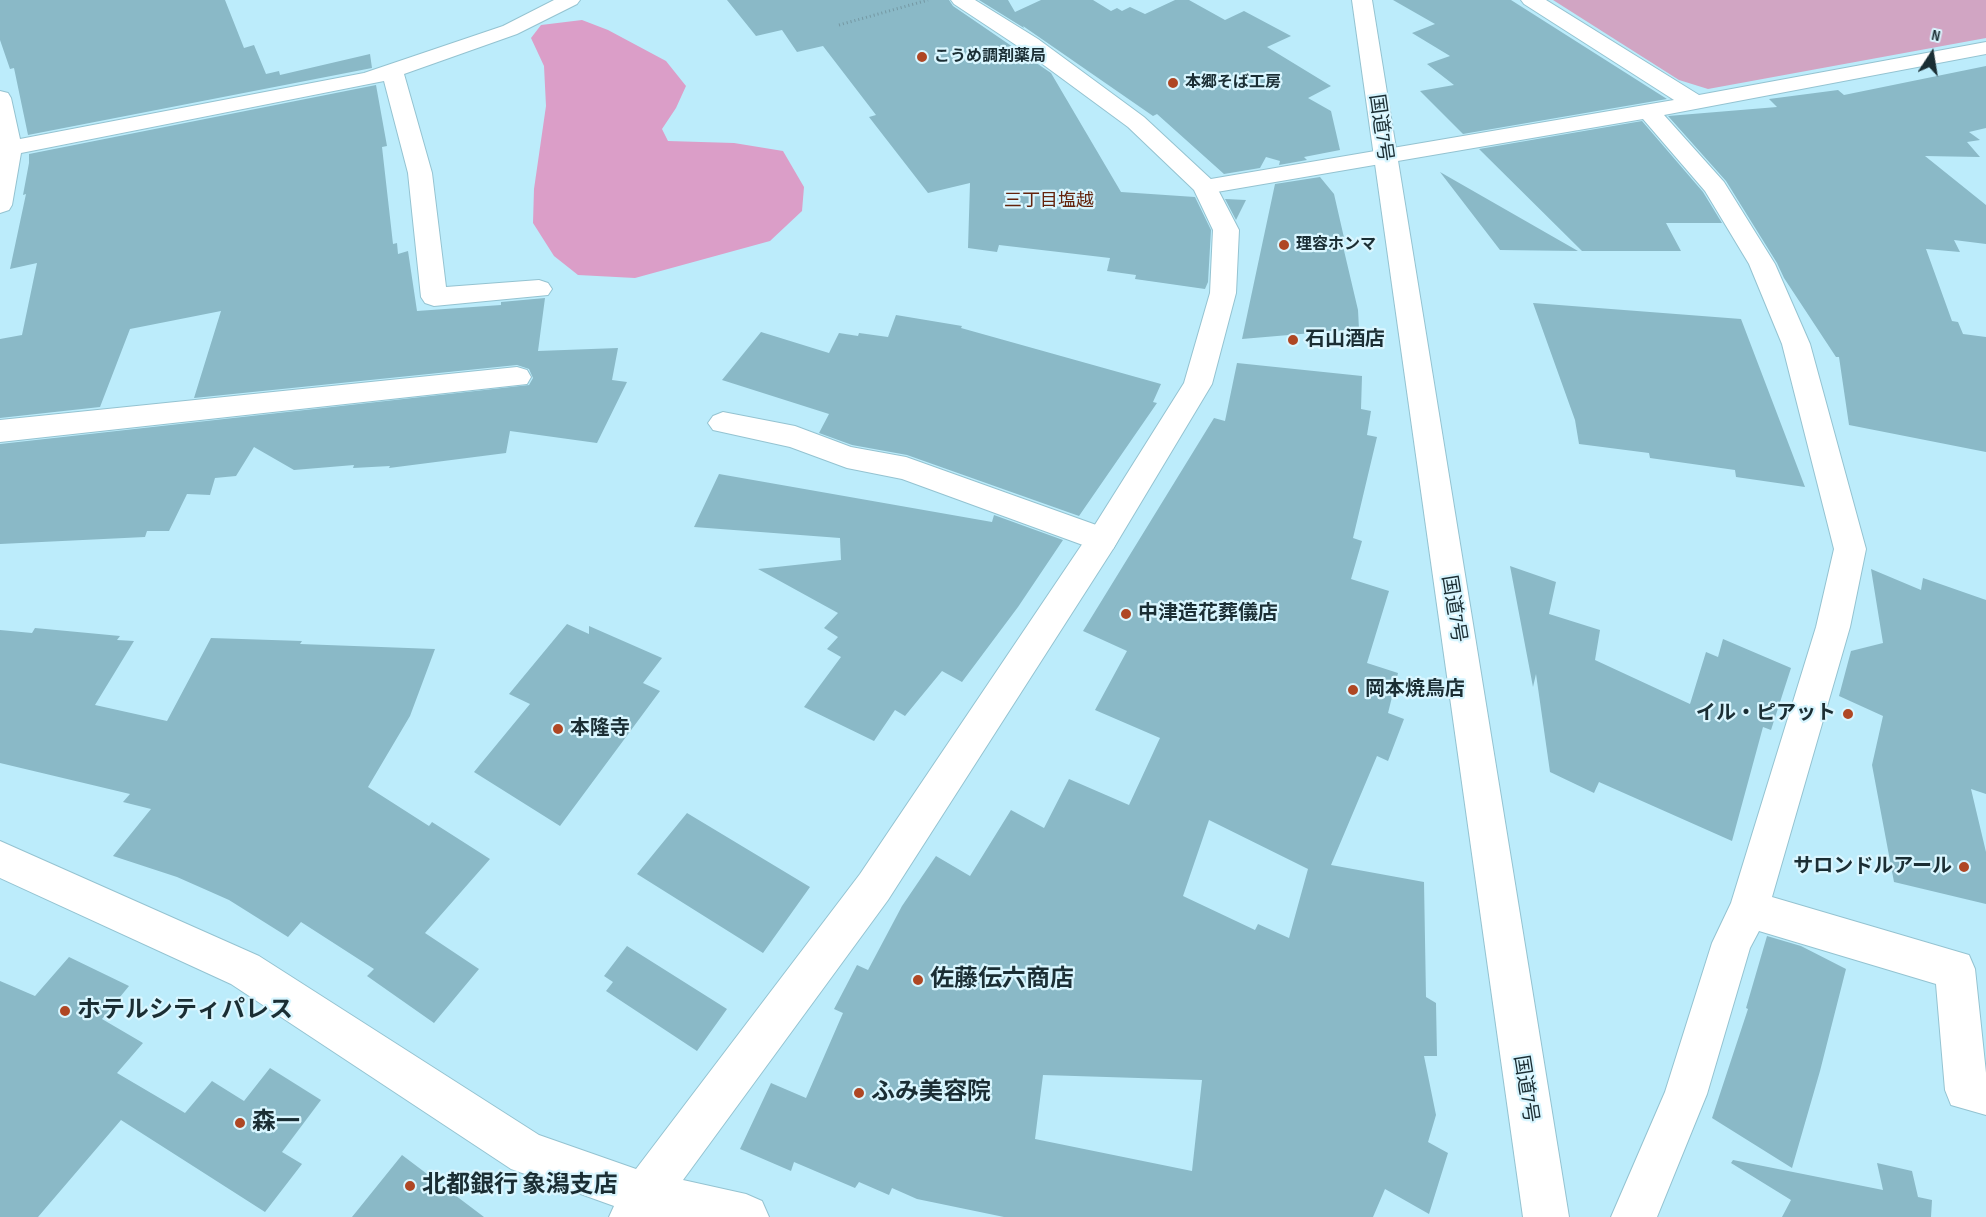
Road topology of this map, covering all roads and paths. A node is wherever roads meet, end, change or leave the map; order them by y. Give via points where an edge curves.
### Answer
1 (570, 0) edge
2 (928, 0) edge
3 (961, 0) edge
4 (1362, 0) edge
5 (1531, 0) edge
6 (839, 24) dead end
7 (1986, 48) edge
8 (392, 71) junction
9 (0, 98) edge
10 (1695, 103) junction
11 (1648, 111) junction
12 (10, 148) junction
13 (1384, 156) junction
14 (1205, 187) junction
15 (0, 205) edge
16 (538, 289) dead end
17 (517, 377) dead end
18 (723, 423) dead end
19 (0, 431) edge
20 (1102, 540) junction
21 (0, 859) edge
22 (1749, 909) junction
23 (1986, 1095) edge
24 (638, 1205) edge
25 (746, 1217) edge
26 (1546, 1217) edge
27 (1634, 1217) edge

1 - 8 main road via 510,30
2 - 6 path
3 - 14 main road via 1030,44 1136,122
4 - 13 main road, 国道7号
5 - 10 main road
7 - 10 main road
8 - 12 main road
8 - 16 main road via 420,173 434,297
9 - 12 main road
10 - 11 main road
11 - 13 main road
11 - 22 main road via 1715,187 1762,264 1796,345 1850,549 1833,627
12 - 15 main road
13 - 14 main road
13 - 26 main road, 国道7号
14 - 20 main road via 1226,230 1223,293 1198,384
17 - 19 main road
18 - 20 main road via 795,437 847,457 906,468
20 - 24 main road via 874,887
21 - 24 main road via 245,970 528,1153
22 - 23 main road via 1955,969 1966,1090
22 - 27 main road via 1732,943 1686,1094
24 - 25 main road

